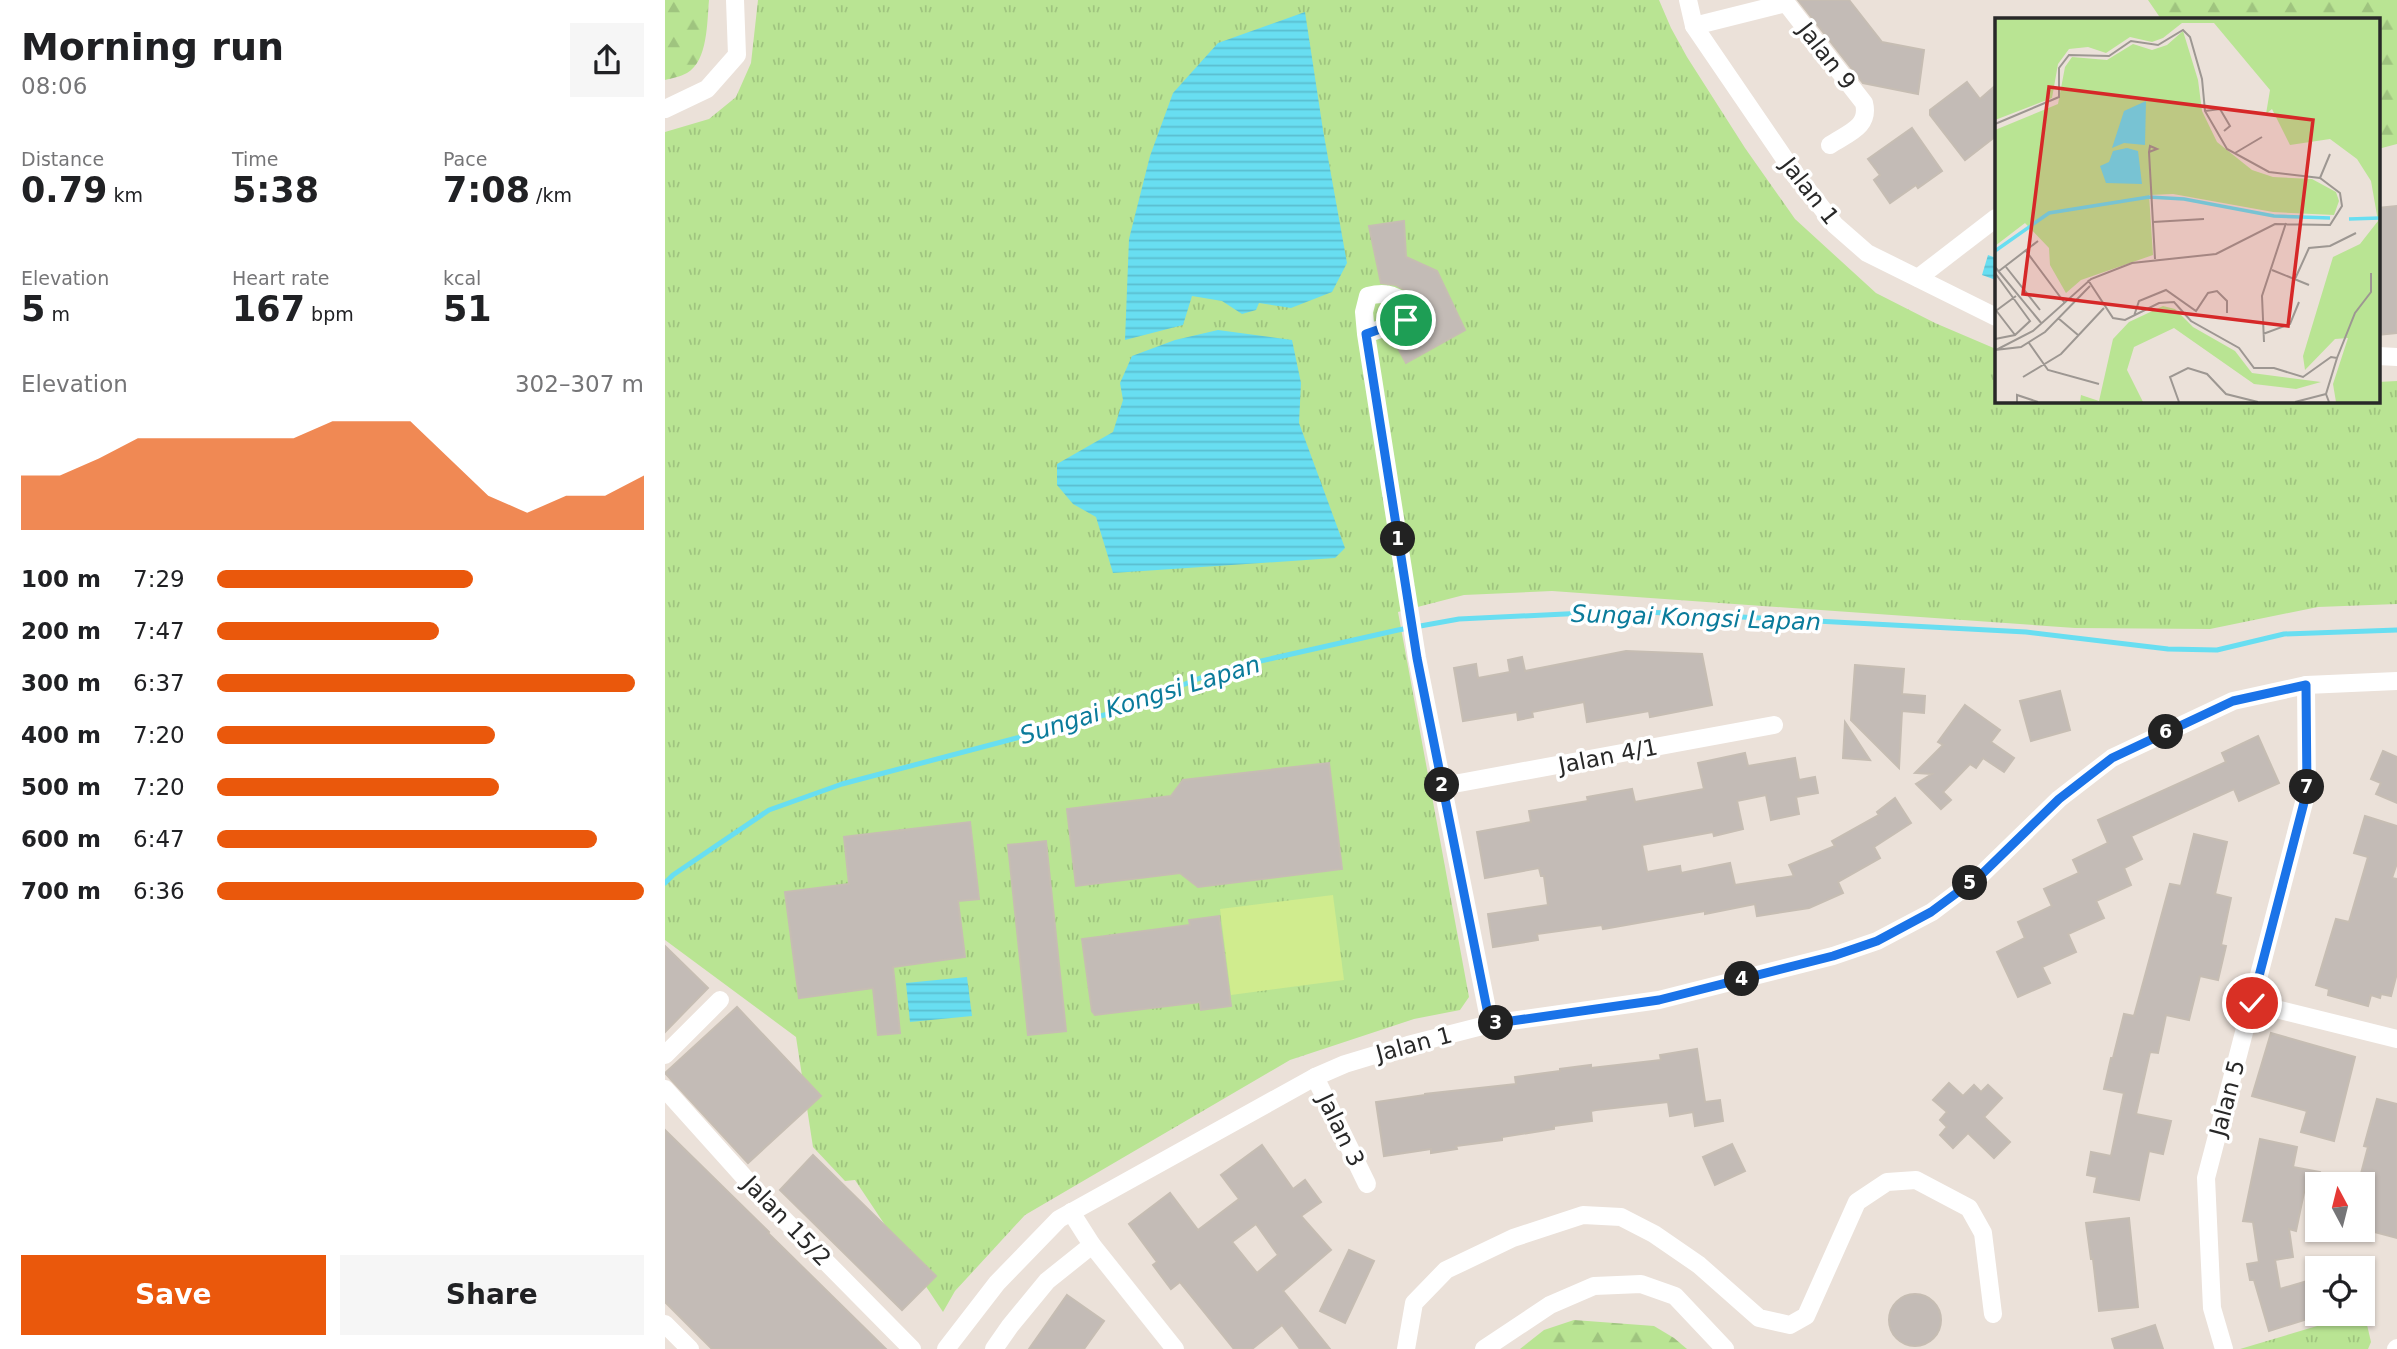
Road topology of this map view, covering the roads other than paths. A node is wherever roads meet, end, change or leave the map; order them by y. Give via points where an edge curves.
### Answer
1 (735, 0) edge
2 (1688, 0) edge
3 (1694, 26) junction
4 (665, 109) edge
5 (1830, 145) dead end
6 (1995, 219) edge
7 (1918, 278) junction
8 (1995, 316) edge
9 (1366, 334) dead end
10 (2379, 356) edge
11 (2397, 357) edge
12 (2397, 681) edge
13 (2306, 685) junction
14 (1774, 725) dead end
15 (1441, 778) junction
16 (720, 1000) dead end
17 (2252, 1003) junction
18 (1490, 1024) junction
19 (2397, 1039) edge
20 (665, 1055) edge
21 (1315, 1077) junction
22 (665, 1089) edge
23 (1367, 1184) dead end
24 (1071, 1212) junction
25 (1092, 1245) junction
26 (1993, 1314) dead end
27 (665, 1324) edge
28 (690, 1349) edge
29 (912, 1349) edge
30 (946, 1349) edge
31 (995, 1349) edge
32 (1175, 1349) edge
33 (1406, 1349) edge
34 (1484, 1349) edge
35 (1725, 1349) edge
36 (2224, 1349) edge

1 - 4 street via 737,55 707,89
2 - 3 street, Jalan 1
3 - 5 street, Jalan 9 via 1786,3 1864,103 1867,114 1863,122
3 - 7 street, Jalan 1 via 1835,225 1867,253
6 - 7 street
7 - 8 street, Jalan 1
9 - 15 street via 1417,658
10 - 11 street
12 - 13 street, Jalan 1
13 - 17 street, Jalan 5 via 2307,791
13 - 18 street, Jalan 1 via 2233,701 2112,758 2059,799 1981,875 1931,912 1877,941 1659,1000
14 - 15 street, Jalan 4/1
15 - 18 street
16 - 20 street
17 - 19 street
17 - 36 street, Jalan 5 via 2206,1178 2212,1308
18 - 21 street, Jalan 1 via 1345,1064
21 - 23 street, Jalan 3
21 - 24 street, Jalan 1
22 - 29 street, Jalan 15/2 via 762,1197
24 - 25 street
24 - 30 street, Jalan 1 via 997,1283
25 - 31 street via 1047,1281
25 - 32 street
26 - 33 street via 1983,1233 1969,1208 1916,1180 1887,1182 1857,1202 1806,1316 1790,1325 1759,1318 1699,1265 1654,1234 1621,1217 1583,1215 1513,1238 1446,1270 1414,1303
27 - 28 street
34 - 35 street via 1550,1305 1594,1286 1641,1284 1675,1296

